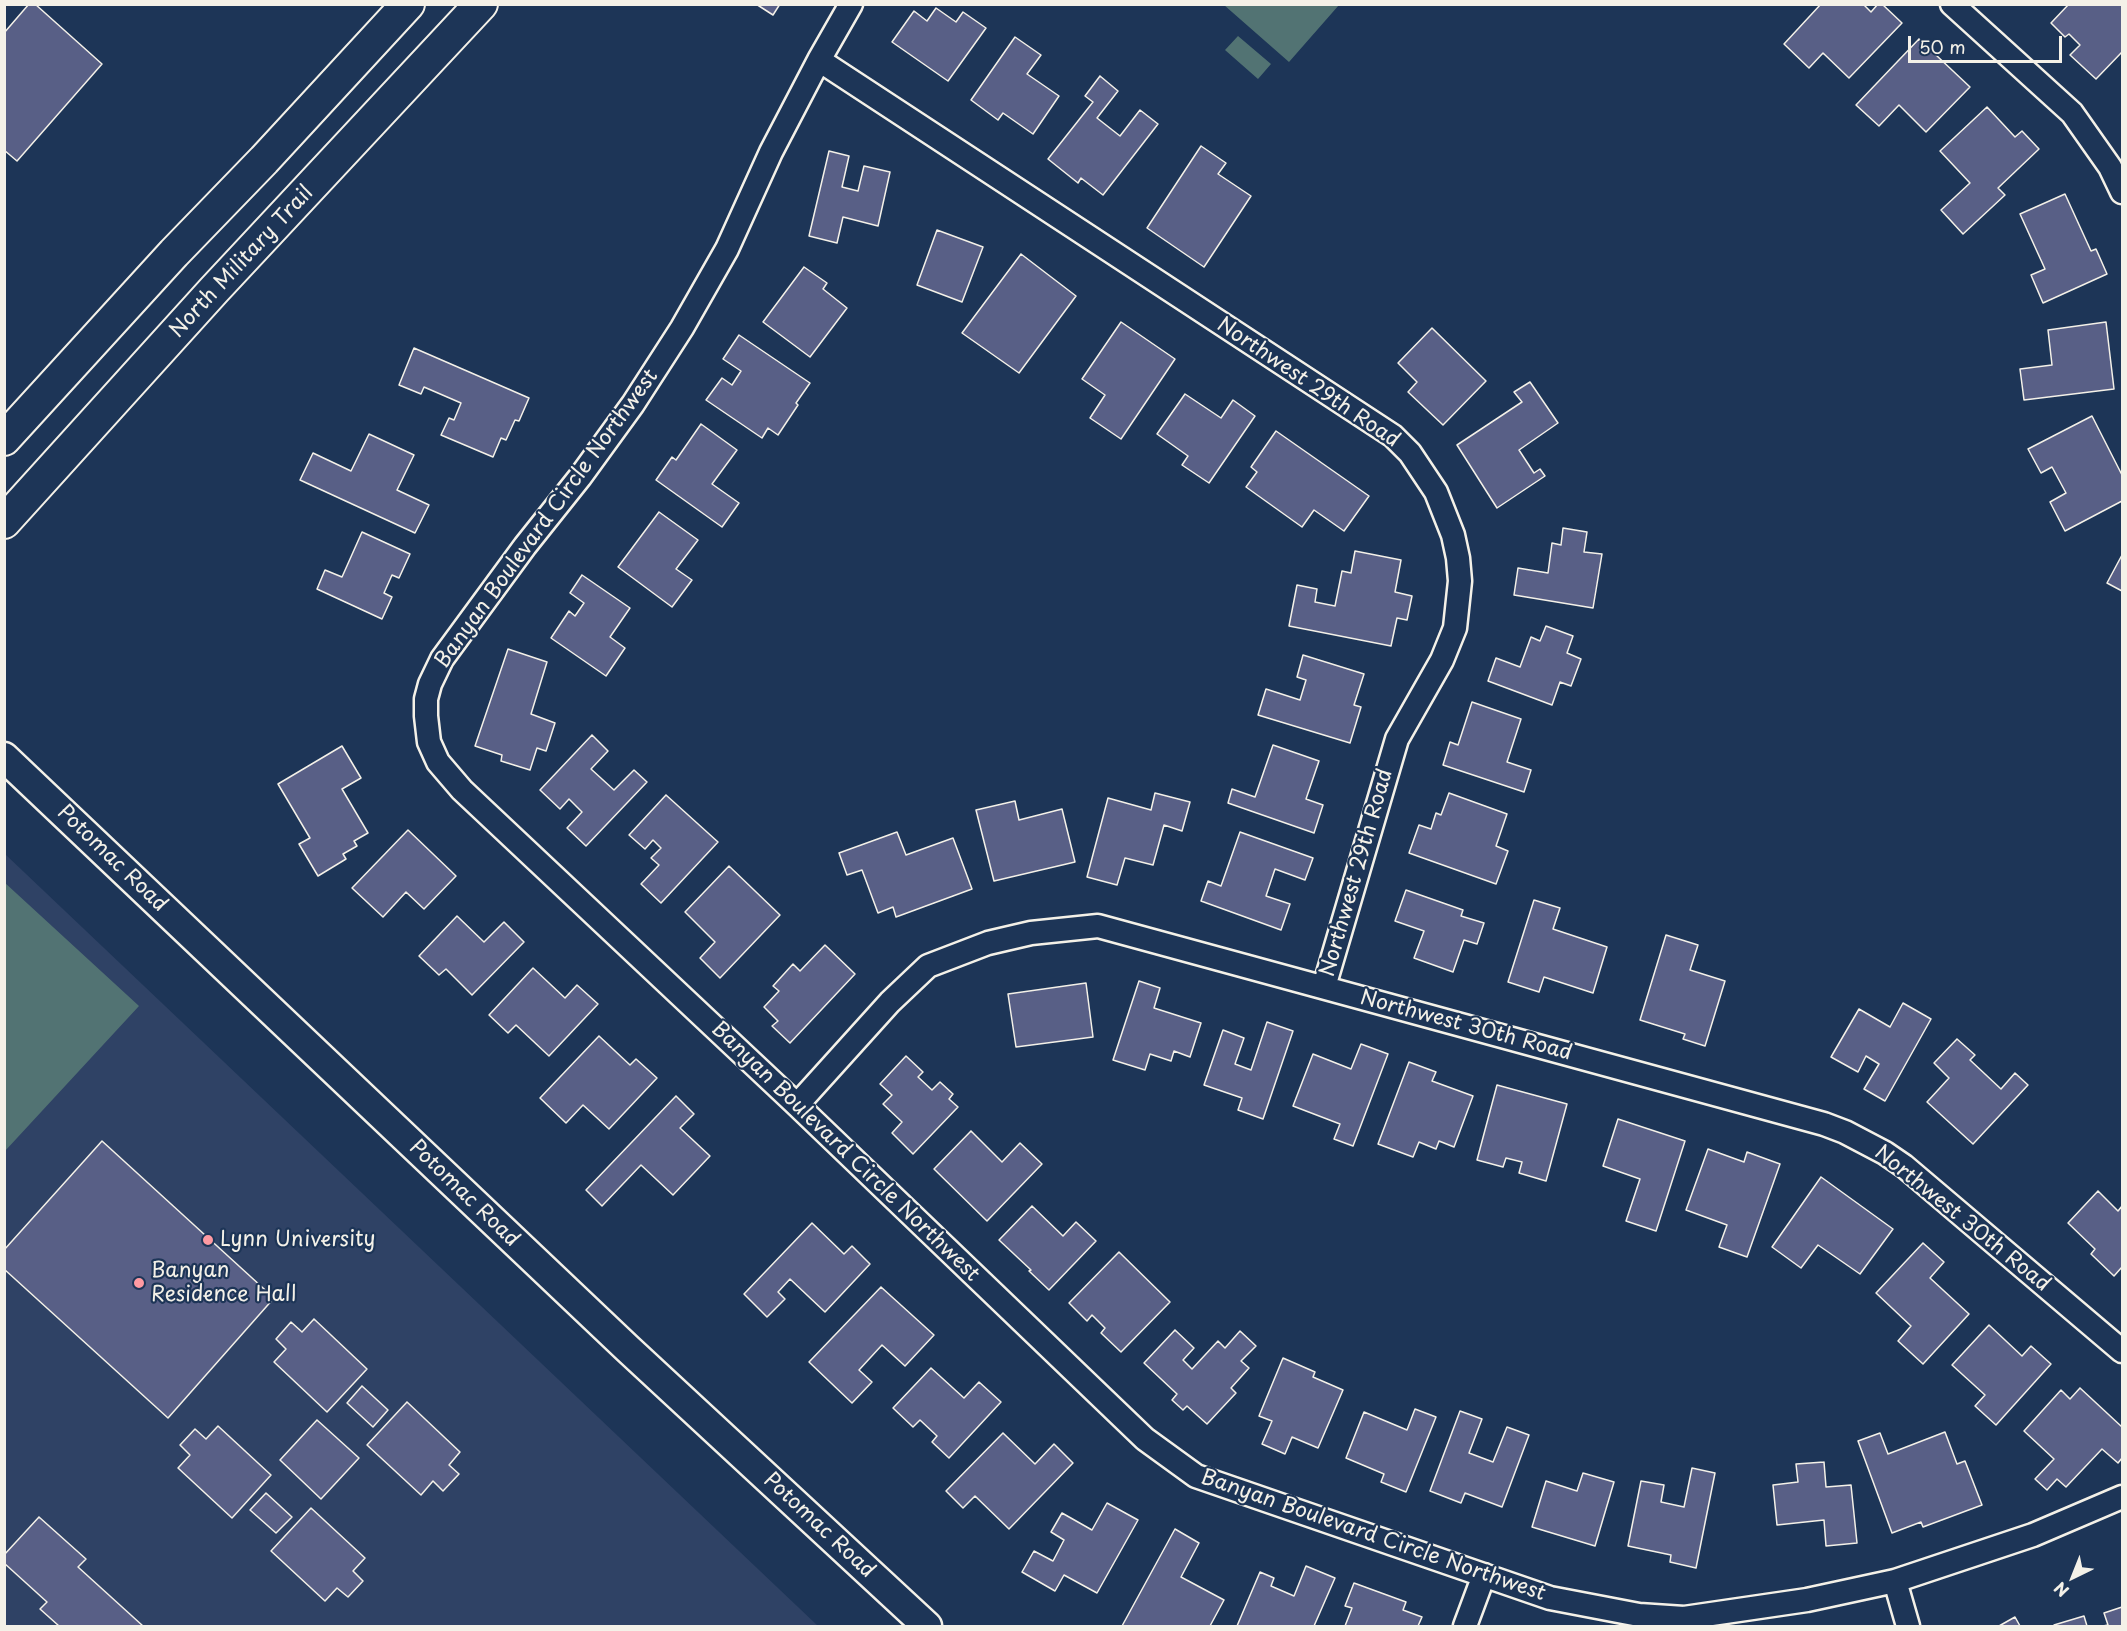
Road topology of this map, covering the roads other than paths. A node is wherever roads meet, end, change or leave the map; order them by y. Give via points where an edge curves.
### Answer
1 (408, 4) edge
2 (481, 4) edge
3 (851, 4) edge
4 (1952, 4) edge
5 (819, 60) junction
6 (2122, 192) edge
7 (4, 439) edge
8 (4, 522) edge
9 (4, 757) edge
10 (1324, 987) junction
11 (797, 1105) junction
12 (2122, 1351) edge
13 (2122, 1497) edge
14 (1484, 1575) junction
15 (1895, 1581) junction
16 (927, 1626) edge
17 (1465, 1626) edge
18 (1908, 1626) edge

1 - 7 main road
2 - 8 main road, North Military Trail
3 - 5 street, Banyan Boulevard Circle Northwest
4 - 6 street via 2072,113 2110,167
5 - 10 street, Northwest 29th Road via 1393,436 1410,453 1436,492 1458,558 1455,628 1442,660 1397,739
5 - 11 street, Banyan Boulevard Circle Northwest via 727,249 682,328 586,469 442,659 426,699 429,742 438,762 462,790
9 - 16 street, Potomac Road via 627,1348
10 - 11 street, Northwest 30th Road via 1098,926 1031,933 988,943 928,966
10 - 12 street, Northwest 30th Road via 1845,1132 1904,1166
11 - 14 street, Banyan Boulevard Circle Northwest via 1160,1452 1196,1476
13 - 15 street, Banyan Boulevard Circle Northwest via 2033,1535
14 - 15 street, Banyan Boulevard Circle Northwest via 1595,1608 1684,1618 1806,1600
14 - 17 street
15 - 18 street

